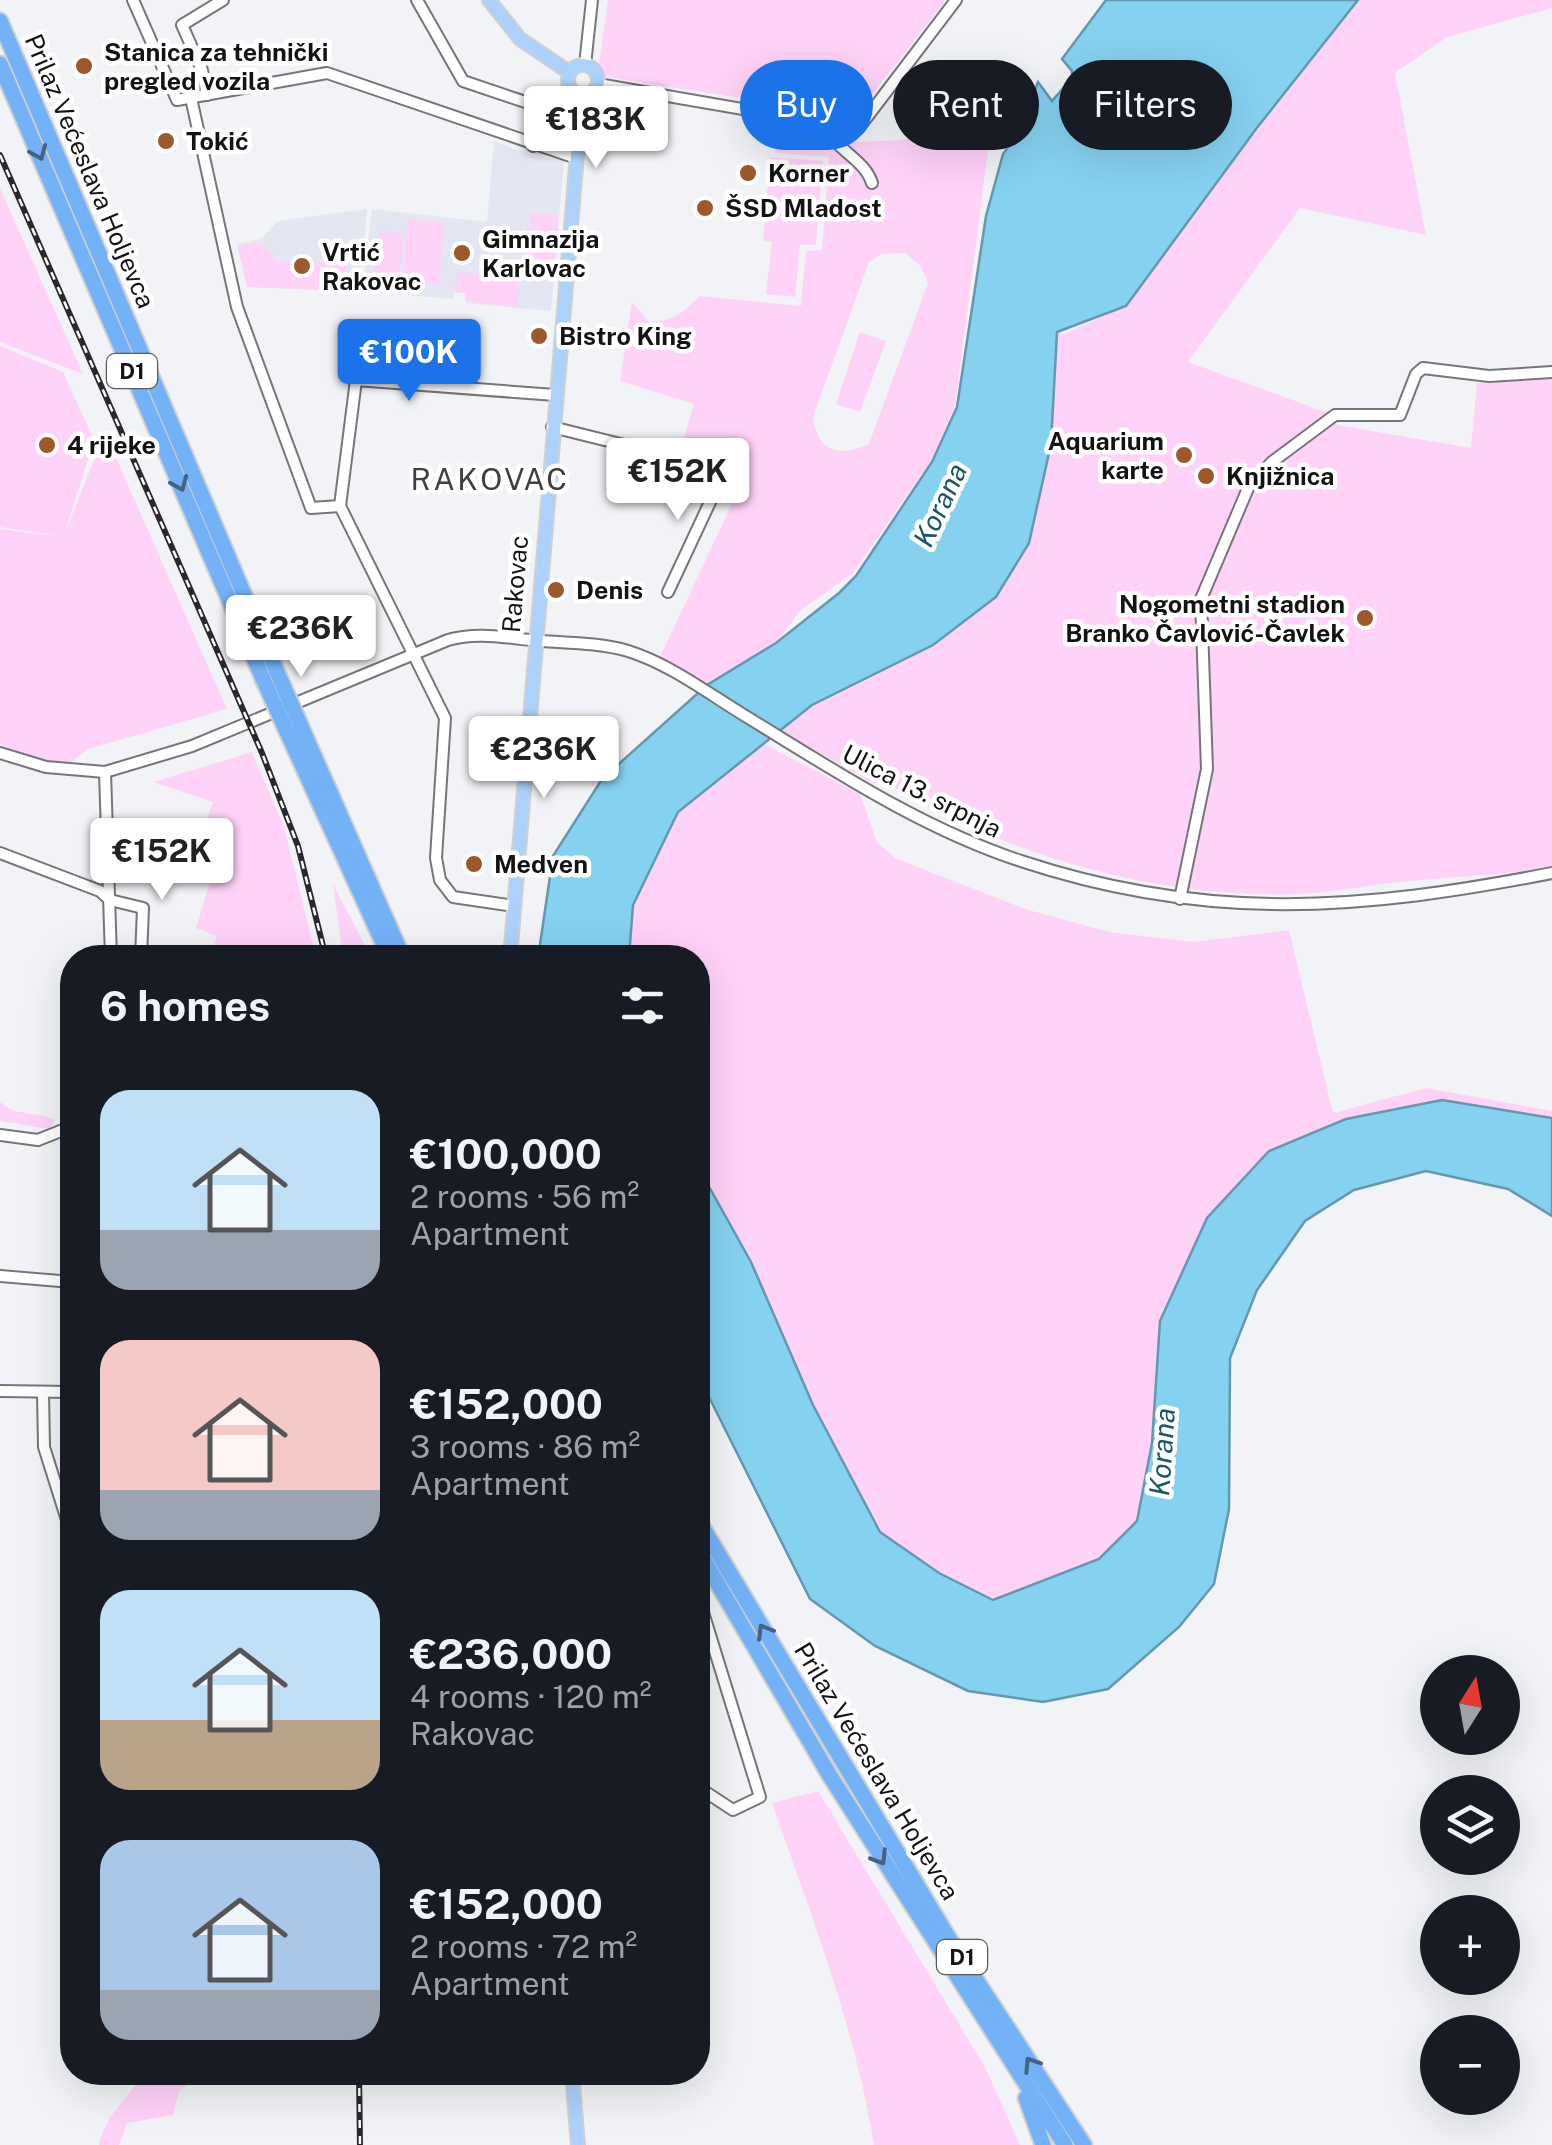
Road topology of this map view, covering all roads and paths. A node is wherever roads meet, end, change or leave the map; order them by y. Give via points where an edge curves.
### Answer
1 (133, 0) edge
2 (223, 0) edge
3 (417, 0) edge
4 (489, 0) edge
5 (592, 0) edge
6 (956, 0) edge
7 (0, 21) edge
8 (0, 64) edge
9 (585, 64) junction
10 (569, 72) junction
11 (598, 84) junction
12 (207, 95) junction
13 (582, 95) junction
14 (191, 98) junction
15 (873, 109) edge
16 (740, 110) edge
17 (532, 146) junction
18 (843, 150) edge
19 (576, 158) junction
20 (872, 183) dead end
21 (1552, 372) edge
22 (554, 395) junction
23 (552, 427) junction
24 (340, 506) junction
25 (668, 592) dead end
26 (536, 640) junction
27 (414, 654) junction
28 (270, 676) junction
29 (0, 753) edge
30 (105, 772) junction
31 (0, 853) edge
32 (1552, 873) edge
33 (1180, 899) junction
34 (110, 900) junction
35 (514, 906) junction
36 (111, 945) edge
37 (142, 945) edge
38 (384, 945) edge
39 (398, 945) edge
40 (511, 945) edge
41 (60, 1132) edge
42 (0, 1135) edge
43 (0, 1276) edge
44 (60, 1281) edge
45 (0, 1391) edge
46 (43, 1392) junction
47 (60, 1392) edge
48 (60, 1498) edge
49 (710, 1542) edge
50 (710, 1569) edge
51 (710, 1633) edge
52 (712, 1639) joint
53 (823, 1748) junction
54 (837, 1771) junction
55 (710, 1795) edge
56 (1015, 2072) junction
57 (573, 2085) edge
58 (578, 2145) edge
59 (1042, 2145) edge
60 (1065, 2145) edge
61 (1084, 2145) edge

1 - 14 street via 177,100
2 - 12 street via 182,25
3 - 17 street via 463,81 537,106 543,114
4 - 10 main road via 520,39
5 - 9 street
6 - 15 street
7 - 28 highway, Prilaz Većeslava Holjevca / D1
8 -> 28 highway, Prilaz Većeslava Holjevca / D1
9 - 10 main road
9 - 11 main road via 595,70
10 - 13 main road via 570,87
11 - 13 main road
11 - 16 street
12 - 14 street
12 - 17 street via 327,73
13 - 19 main road, Rakovac
14 - 24 street via 237,307 311,508
17 - 19 street
18 - 20 street
19 - 22 main road, Rakovac
21 - 33 street via 1489,376 1423,368 1400,415 1334,415 1249,486 1200,599 1206,768
22 - 23 main road, Rakovac
22 - 24 street via 356,380
23 - 25 street via 725,470
23 - 26 main road, Rakovac
24 - 27 street
26 - 27 street, Ulica 13. srpnja via 466,635
26 - 33 street, Ulica 13. srpnja via 624,650 663,666 862,787 975,844 1124,890
26 - 35 main road, Rakovac
27 - 30 street, Ulica 13. srpnja via 192,746
27 - 35 street via 446,718 440,880 452,897
28 - 38 highway, D1, bridge
28 - 39 highway, D1, bridge
29 - 30 street via 46,767
30 - 34 street
31 - 34 street via 100,890
32 - 33 street, Ulica 13. srpnja via 1360,904
34 - 36 street
34 - 37 street via 143,908
35 - 40 main road, Rakovac
41 - 42 street via 21,1141
43 - 44 street
45 - 46 street
46 - 47 street
46 - 48 street via 44,1447
53 -> 49 highway, Prilaz Većeslava Holjevca / D1
50 - 53 highway, Prilaz Većeslava Holjevca / D1
51 - 52 street
52 - 55 street via 760,1797 733,1810
53 - 54 highway, Prilaz Većeslava Holjevca / D1
54 -> 56 highway, Prilaz Većeslava Holjevca / D1
61 -> 54 highway, Prilaz Većeslava Holjevca / D1
56 - 59 highway
56 - 60 highway, Prilaz Većeslava Holjevca / D1
57 - 58 main road

